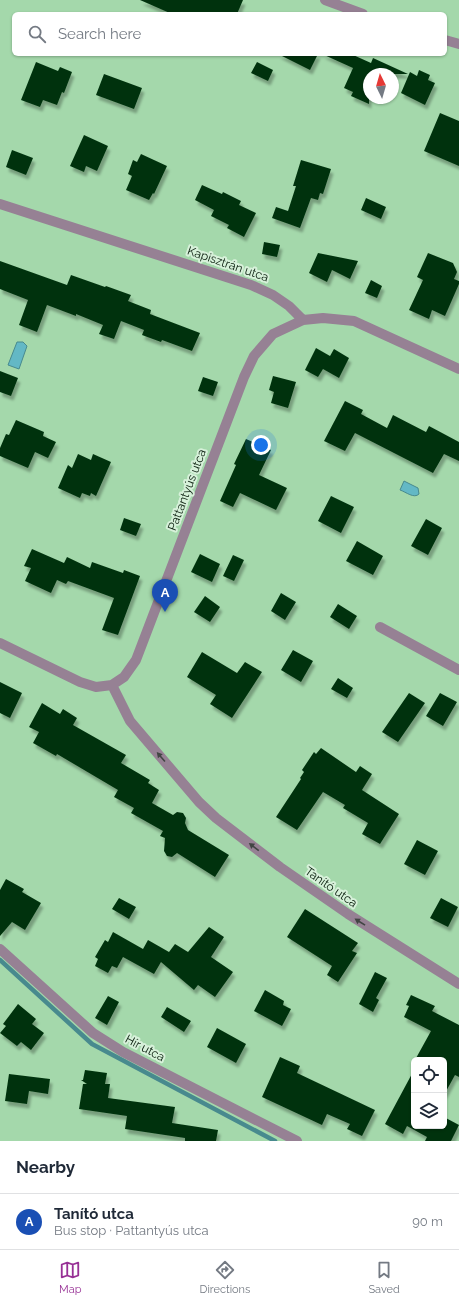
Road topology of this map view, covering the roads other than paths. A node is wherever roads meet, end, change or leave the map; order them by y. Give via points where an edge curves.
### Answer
1 (325, 0) edge
2 (358, 12) edge
3 (447, 41) edge
4 (459, 44) edge
5 (0, 204) edge
6 (303, 320) junction
7 (459, 368) edge
8 (380, 627) dead end
9 (0, 643) edge
10 (459, 670) edge
11 (112, 685) junction
12 (0, 949) edge
13 (459, 984) edge
14 (297, 1141) edge

1 - 2 street
3 - 4 street
5 - 6 street, Kapisztrán utca via 251,284 289,306
6 - 7 street via 323,318 354,321
6 - 11 street, Pattantyús utca via 273,334 254,356 136,660 124,677
8 - 10 street
9 - 11 street via 80,682 96,687
13 -> 11 street, Tanító utca via 348,914 216,818 199,802 130,721
12 - 14 street, Hír utca via 93,1033 123,1052

